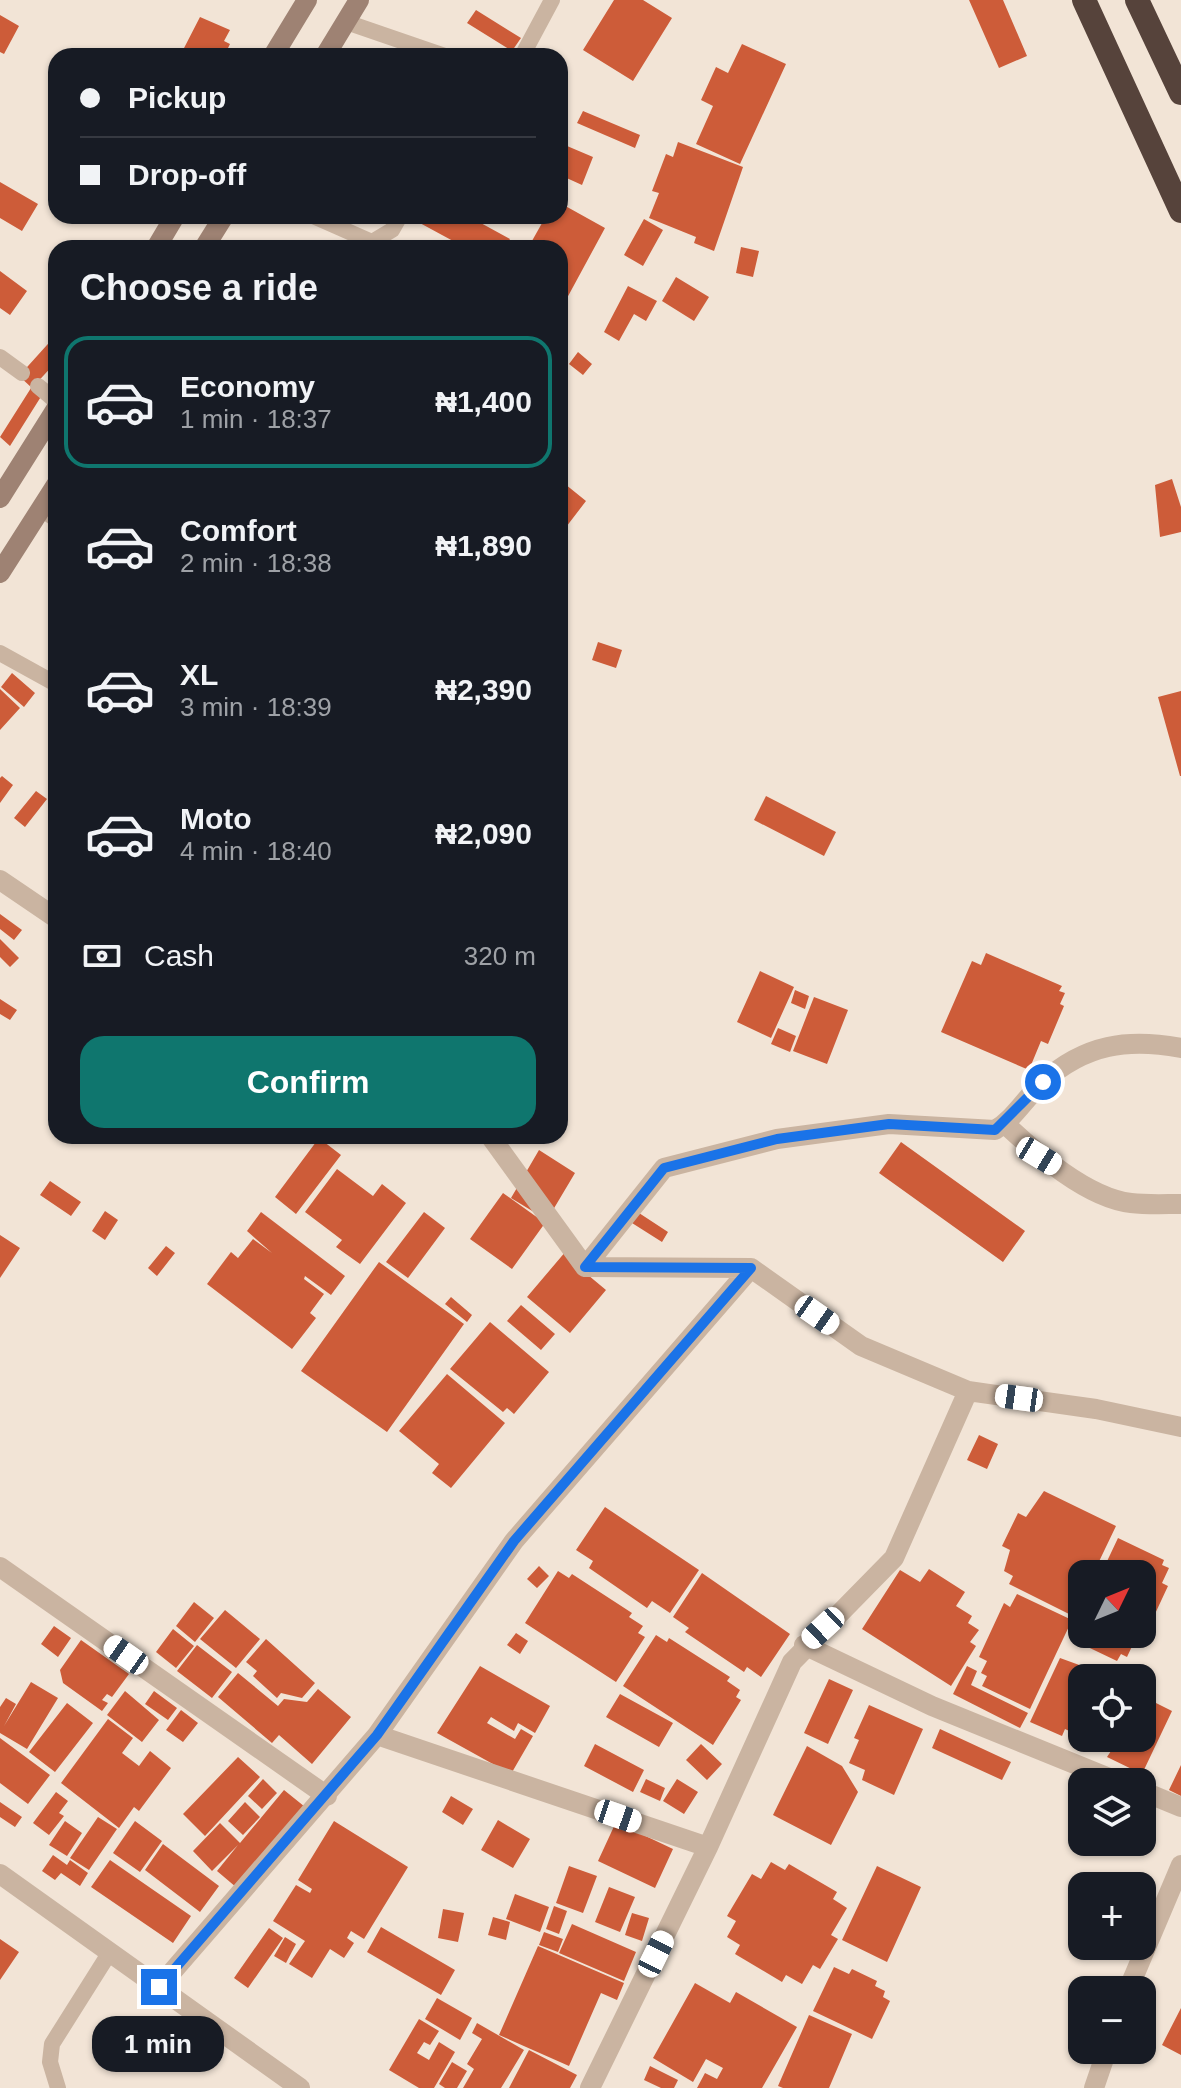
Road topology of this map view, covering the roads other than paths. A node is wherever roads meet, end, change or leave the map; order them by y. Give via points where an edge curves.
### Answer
1 (307, 0) edge
2 (359, 0) edge
3 (552, 0) edge
4 (1084, 0) edge
5 (1137, 0) edge
6 (346, 22) junction
7 (278, 48) edge
8 (330, 48) edge
9 (422, 48) edge
10 (526, 48) edge
11 (1181, 93) edge
12 (1181, 211) edge
13 (331, 224) edge
14 (395, 224) edge
15 (367, 240) edge
16 (375, 240) edge
17 (0, 357) edge
18 (22, 373) dead end
19 (38, 386) dead end
20 (48, 394) edge
21 (48, 422) edge
22 (0, 498) edge
23 (48, 514) edge
24 (0, 573) edge
25 (0, 653) edge
26 (48, 680) edge
27 (0, 880) edge
28 (48, 913) edge
29 (1181, 1048) edge
30 (1005, 1124) junction
31 (496, 1144) edge
32 (1181, 1204) edge
33 (585, 1267) junction
34 (751, 1268) junction
35 (968, 1391) junction
36 (1181, 1427) edge
37 (0, 1567) edge
38 (804, 1645) junction
39 (377, 1735) junction
40 (1085, 1768) edge
41 (327, 1796) junction
42 (1156, 1797) edge
43 (1181, 1807) edge
44 (708, 1847) junction
45 (1181, 1865) edge
46 (0, 1874) edge
47 (110, 1952) junction
48 (1134, 1976) edge
49 (159, 1987) junction
50 (1102, 2064) edge
51 (58, 2088) edge
52 (300, 2088) edge
53 (590, 2088) edge
54 (1094, 2088) edge

1 - 7 main road
2 - 6 main road
3 - 10 lane
4 - 12 highway
5 - 11 highway
6 - 8 main road
6 - 9 lane
13 - 15 lane
14 - 16 lane
17 - 18 lane
19 - 20 lane
21 - 22 main road
23 - 24 main road
25 - 26 lane
27 - 28 street
29 - 30 street via 1126,1041 1111,1045 1059,1070
30 - 32 street via 1039,1156 1108,1197
30 - 33 street via 985,1131 889,1124 777,1139 664,1168
31 - 33 street
33 - 34 street
34 - 35 street via 861,1346
34 - 39 street via 514,1541
35 - 36 street
35 - 38 street via 894,1558
37 - 41 street
38 - 40 street via 932,1706
38 - 44 street
39 - 41 street
39 - 44 street
41 - 49 street
42 - 43 street
44 - 53 street
45 - 48 street
46 - 47 street
47 - 49 street
47 - 51 lane via 52,2044 50,2062
49 - 52 street
50 - 54 street

